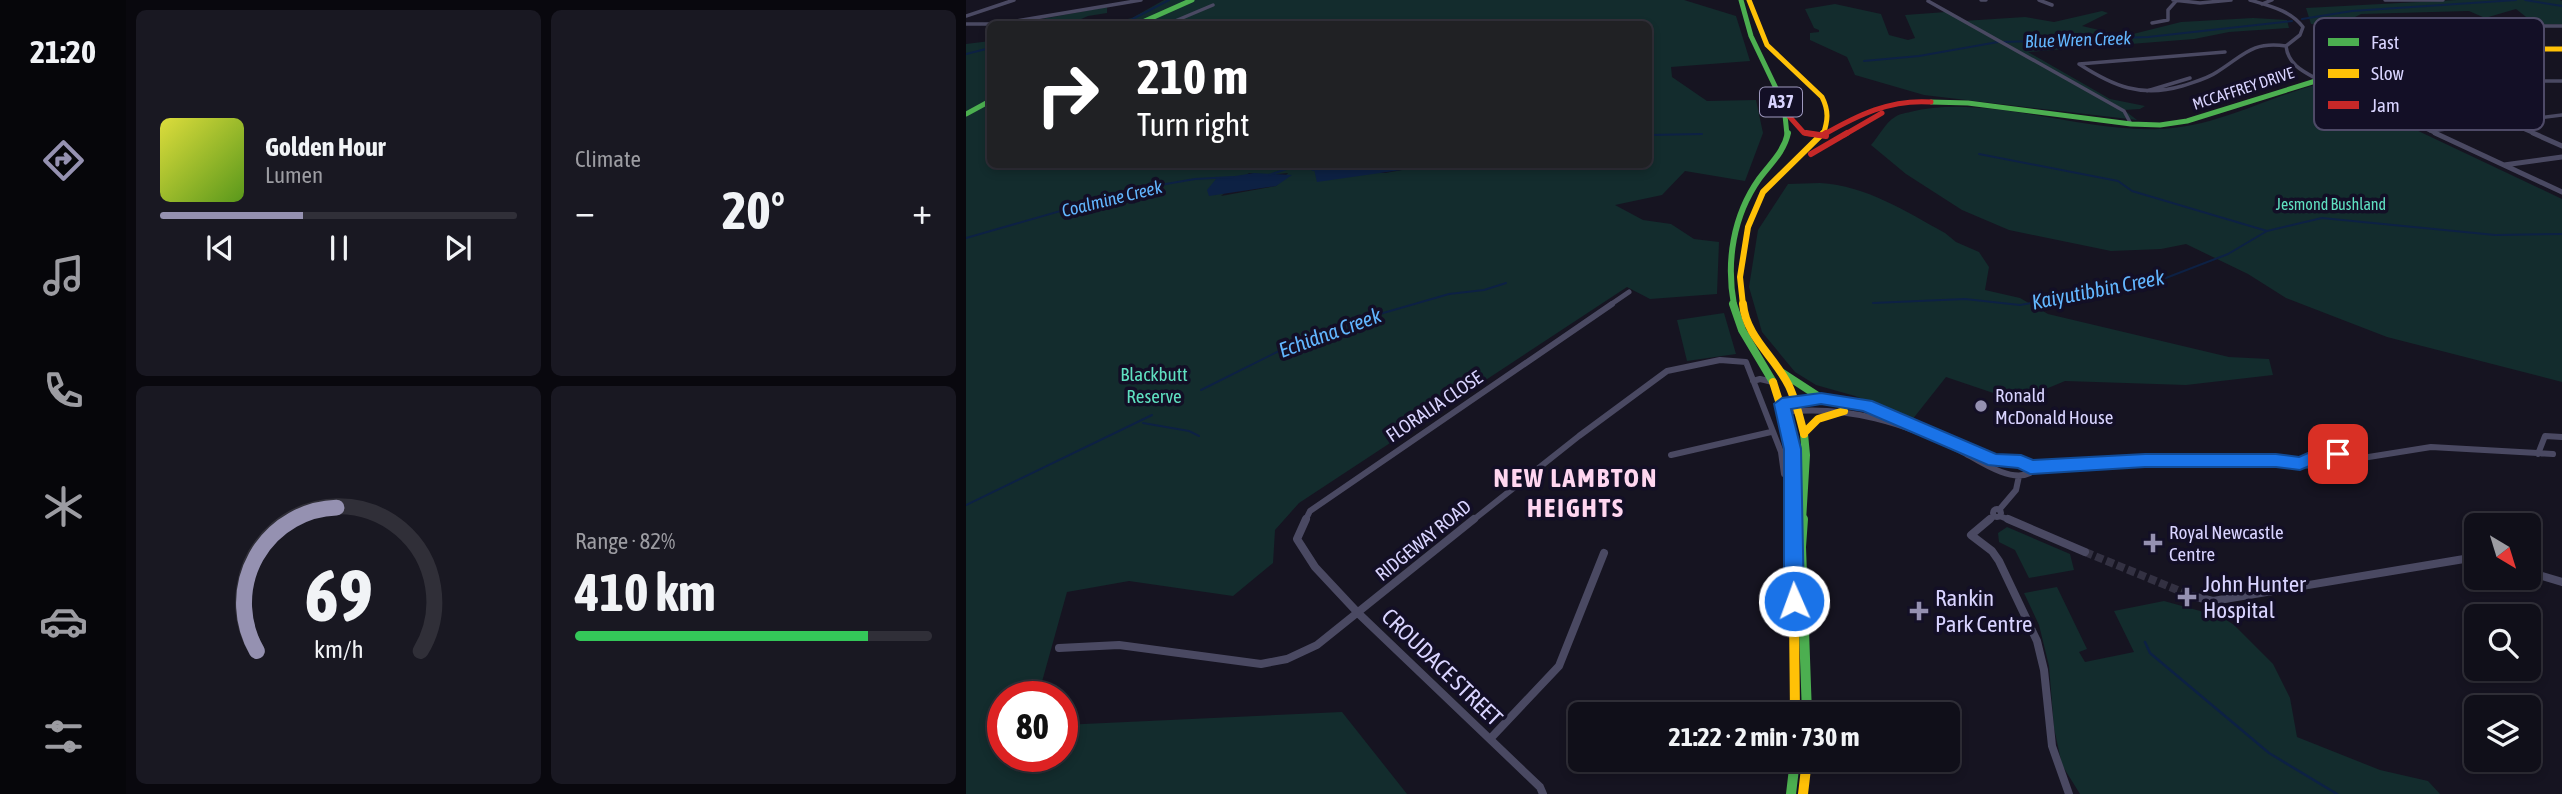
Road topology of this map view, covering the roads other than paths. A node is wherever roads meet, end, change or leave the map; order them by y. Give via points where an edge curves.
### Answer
1 (1014, 0) edge
2 (1141, 0) edge
3 (1192, 0) edge
4 (1741, 0) edge
5 (1749, 0) edge
6 (2039, 0) edge
7 (2175, 0) edge
8 (2231, 0) edge
9 (2250, 0) edge
10 (2272, 0) edge
11 (2385, 0) edge
12 (2443, 0) edge
13 (1928, 1) edge
14 (2262, 4) junction
15 (1213, 5) dead end
16 (2052, 5) dead end
17 (2447, 15) dead end
18 (966, 16) edge
19 (2452, 18) edge
20 (1017, 21) edge
21 (1145, 21) edge
22 (1175, 21) edge
23 (2151, 23) dead end
24 (966, 24) edge
25 (987, 24) edge
26 (2544, 26) edge
27 (2562, 26) edge
28 (2286, 46) junction
29 (2544, 49) edge
30 (2562, 49) edge
31 (2241, 53) junction
32 (2314, 77) edge
33 (2314, 80) edge
34 (2562, 80) edge
35 (2544, 82) edge
36 (1931, 102) junction
37 (987, 103) edge
38 (1782, 105) junction
39 (1828, 107) junction
40 (966, 114) edge
41 (2562, 115) edge
42 (1857, 116) junction
43 (2544, 117) edge
44 (1829, 124) junction
45 (2131, 124) junction
46 (2436, 130) edge
47 (2526, 130) edge
48 (2428, 131) joint
49 (1802, 132) junction
50 (1822, 136) junction
51 (2562, 146) edge
52 (2562, 157) edge
53 (2502, 166) junction
54 (1782, 171) junction
55 (2562, 192) edge
56 (1749, 197) junction
57 (1629, 292) dead end
58 (1766, 369) junction
59 (1778, 371) junction
60 (1752, 378) junction
61 (1773, 382) junction
62 (1821, 398) junction
63 (1796, 405) junction
64 (1784, 408) junction
65 (1844, 411) junction
66 (1771, 432) junction
67 (1804, 433) junction
68 (2562, 438) edge
69 (2543, 445) junction
70 (2538, 454) junction
71 (2553, 454) junction
72 (1671, 455) dead end
73 (2561, 457) edge
74 (2014, 462) junction
75 (2030, 467) junction
76 (1784, 474) dead end
77 (2017, 475) junction
78 (1998, 514) junction
79 (2085, 552) tunnel mouth
80 (1604, 553) dead end
81 (2464, 557) edge
82 (1315, 567) joint
83 (2541, 576) edge
84 (2562, 582) edge
85 (2192, 596) tunnel mouth
86 (1358, 612) junction
87 (1059, 648) dead end
88 (1795, 702) edge
89 (1807, 702) edge
90 (1490, 739) junction
91 (1794, 772) edge
92 (1806, 772) edge
93 (1544, 794) edge
94 (1791, 794) edge
95 (1804, 794) edge
96 (2069, 794) edge

1 - 18 street
2 - 20 street
3 - 21 main road
4 - 38 main road, A37 via 1747,26
5 - 39 main road via 1762,38 1779,60 1819,92
6 - 16 street
7 - 8 street
7 - 23 street via 2168,20
9 - 14 street
10 - 14 street
11 - 12 street
13 - 45 street via 2124,111
14 - 28 street via 2302,24 2300,35
15 - 22 street
17 - 19 street
24 - 25 street
26 - 27 street
28 - 31 street via 2261,43
28 - 32 street via 2293,64
29 - 30 main road, MCCAFFREY DRIVE
31 - 31 street via 2225,51 2079,64 2119,86 2161,93 2206,77
33 - 45 main road, MCCAFFREY DRIVE via 2187,121
34 - 35 street
36 - 42 main road via 1894,104
36 - 45 main road, MCCAFFREY DRIVE
36 - 50 main road via 1888,108
36 - 54 main road via 1873,116
37 - 40 main road
38 - 49 main road
38 - 56 main road, A37 via 1788,128 1785,141
39 - 42 main road via 1839,118
39 - 44 main road
41 - 43 street
42 - 50 main road
44 - 49 main road via 1817,133
44 - 50 main road
46 - 48 street
47 - 51 street
48 - 53 street
49 - 50 main road
50 - 54 main road
50 - 56 main road via 1788,158
52 - 53 street
53 - 55 street
54 - 59 main road via 1761,195 1746,236 1740,293 1754,337
56 - 58 main road, A37 via 1734,240 1731,284 1740,329
57 - 82 street, FLORALIA CLOSE via 1310,511 1297,538
58 - 60 street
58 - 61 main road, A37
59 - 62 main road
59 - 63 main road
60 - 61 street
60 - 66 street
60 - 86 street, RIDGEWAY ROAD via 1742,358 1667,372
61 - 64 main road, A37
62 - 63 street
62 - 74 street via 1866,405 1994,460
63 - 64 street
63 - 65 street
63 - 67 main road
64 - 88 main road, A37 via 1793,449
65 - 67 main road via 1818,419
65 - 77 street via 1906,428
66 - 72 street
66 - 76 street via 1781,452
67 - 89 main road via 1807,460 1801,524
68 - 69 street via 2545,436
69 - 70 street
69 - 71 street
70 - 71 street
70 - 75 street via 2440,447 2356,459 2341,455 2348,460 2331,458 2311,466 2276,461 2155,460
71 - 73 street
74 - 75 street
74 - 77 street via 2011,468
75 - 77 street via 2029,475
77 - 78 street via 2016,490
78 - 79 street
78 - 96 street via 1971,535 2000,561 2034,634 2044,669 2047,729 2055,768
80 - 90 street via 1559,666
81 - 85 street via 2213,601
82 - 86 street, CROUDACE STREET
83 - 84 street
86 - 87 street, RIDGEWAY ROAD via 1317,645 1289,659 1265,664 1121,644
86 - 90 street, CROUDACE STREET
90 - 93 street, CROUDACE STREET
91 - 94 main road
92 - 95 main road

